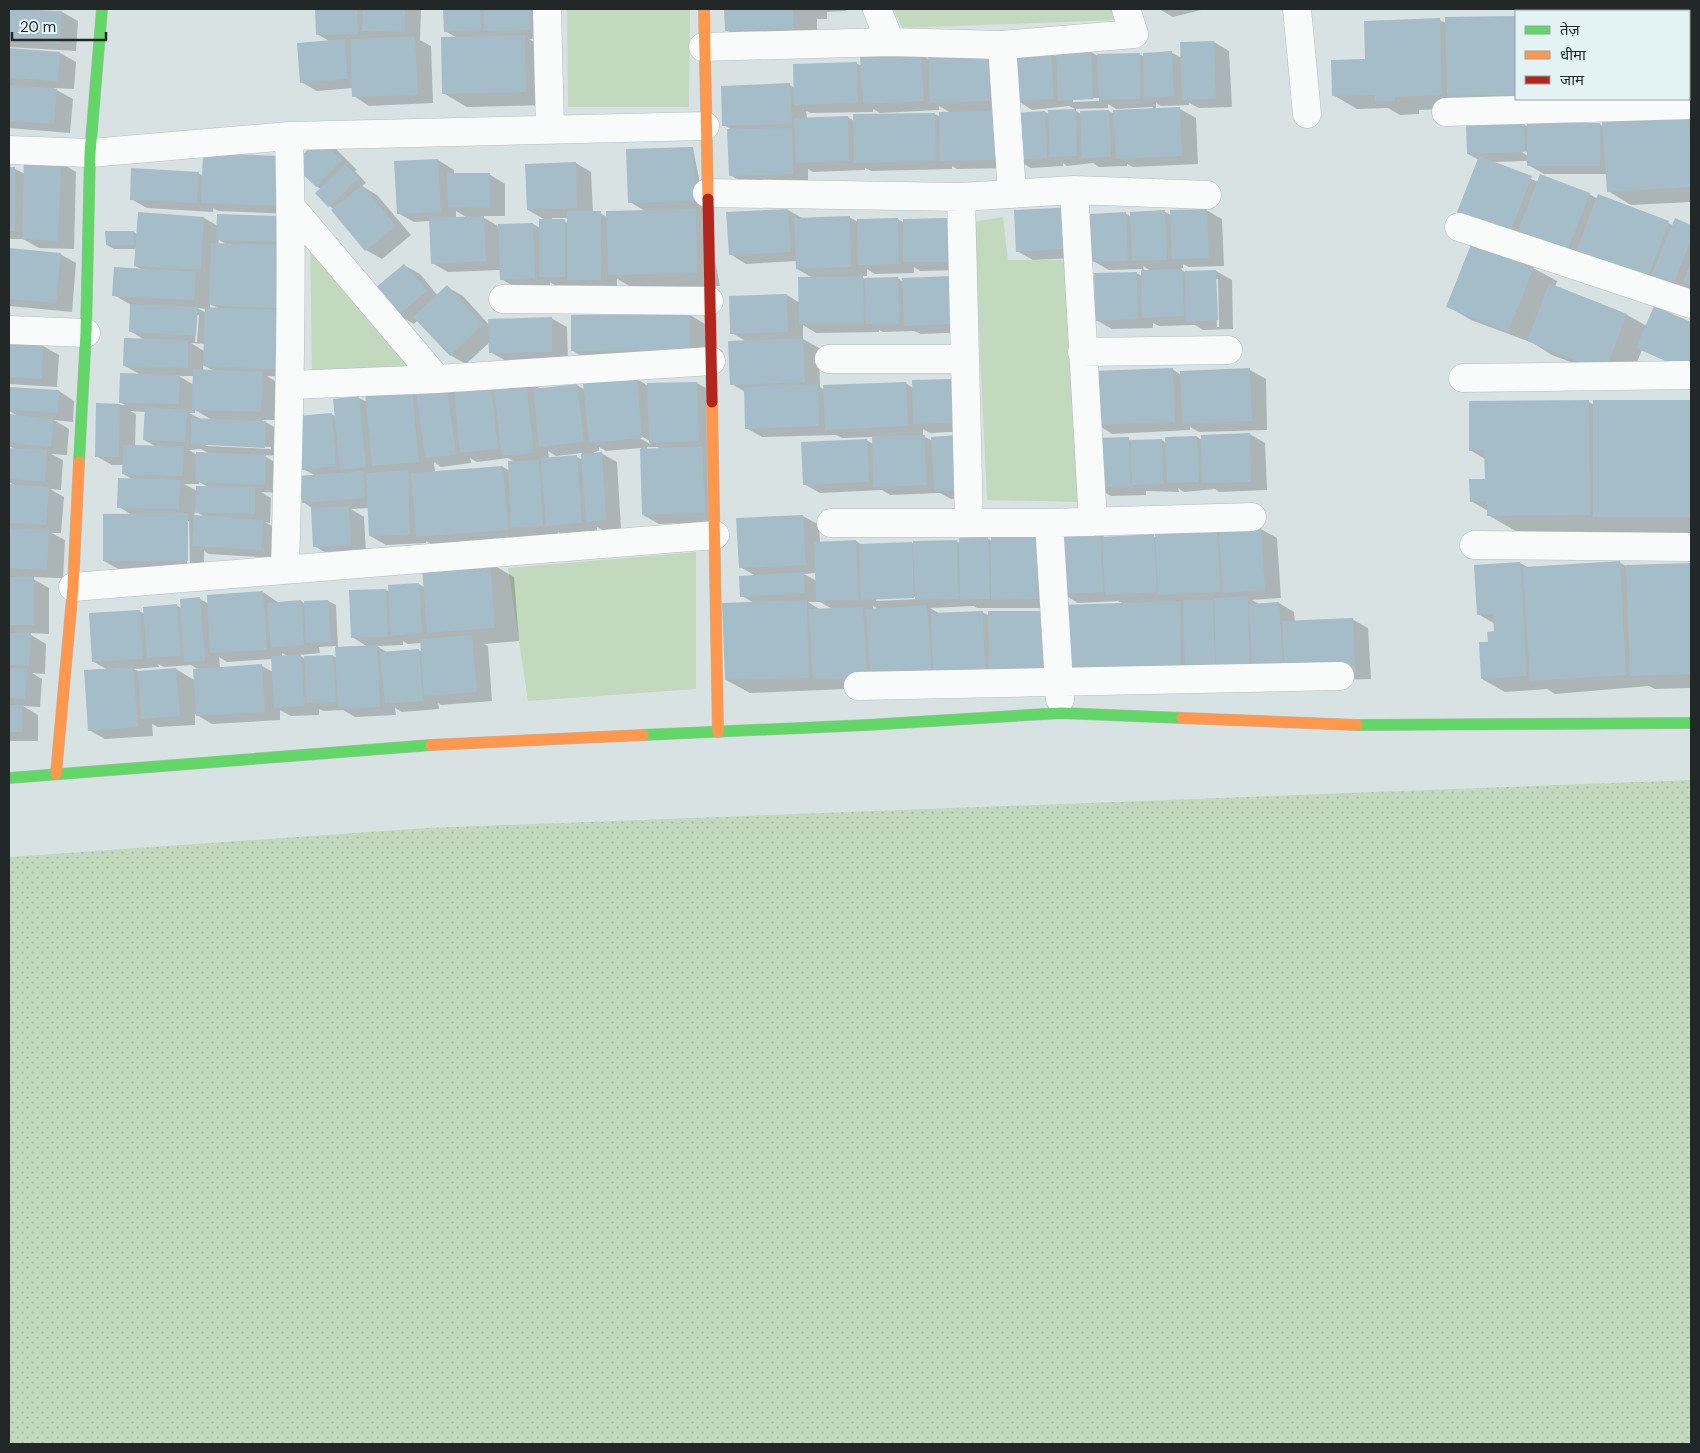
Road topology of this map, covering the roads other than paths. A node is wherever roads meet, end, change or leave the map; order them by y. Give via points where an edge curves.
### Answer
1 (102, 9) edge
2 (547, 9) edge
3 (704, 9) edge
4 (877, 9) edge
5 (1126, 9) edge
6 (1297, 9) edge
7 (890, 42) junction
8 (1002, 44) junction
9 (703, 47) junction
10 (1691, 105) edge
11 (1446, 112) dead end
12 (1307, 114) dead end
13 (705, 126) junction
14 (550, 129) junction
15 (289, 136) junction
16 (9, 150) edge
17 (90, 153) junction
18 (1074, 190) junction
19 (707, 193) junction
20 (1012, 193) junction
21 (1207, 195) dead end
22 (962, 197) junction
23 (291, 206) junction
24 (1459, 226) dead end
25 (503, 299) dead end
26 (709, 301) junction
27 (1691, 304) edge
28 (9, 330) edge
29 (86, 333) junction
30 (1228, 350) dead end
31 (1082, 352) junction
32 (965, 358) junction
33 (829, 359) dead end
34 (710, 361) junction
35 (1691, 375) edge
36 (437, 378) junction
37 (1463, 378) dead end
38 (290, 385) junction
39 (1252, 517) dead end
40 (1093, 522) junction
41 (831, 523) dead end
42 (969, 523) junction
43 (1049, 523) junction
44 (715, 536) junction
45 (1474, 545) dead end
46 (1691, 548) edge
47 (285, 568) junction
48 (73, 587) junction
49 (1340, 676) dead end
50 (1058, 681) junction
51 (858, 686) dead end
52 (1061, 713) junction
53 (1691, 723) edge
54 (718, 732) junction
55 (56, 774) junction
56 (9, 778) edge

1 - 17 street
2 - 14 street
3 - 9 street
4 - 7 street
5 - 8 street via 1134,34
6 - 12 street
7 - 8 street
7 - 9 street
8 - 20 street
9 - 13 street
10 - 11 street
13 - 14 street
13 - 19 street
14 - 15 street
15 - 17 street
15 - 23 street
16 - 17 street
17 - 29 street
18 - 20 street
18 - 21 street
18 - 31 street
19 - 22 street
19 - 26 street
20 - 22 street
22 - 32 street
23 - 36 street
23 - 38 street
24 - 27 street
25 - 26 street
26 - 34 street
28 - 29 street
29 - 48 street
30 - 31 street
31 - 40 street
32 - 33 street
32 - 42 street
34 - 36 street
34 - 44 street
35 - 37 street
36 - 38 street
38 - 47 street
39 - 40 street
40 - 43 street
41 - 42 street
42 - 43 street
43 - 50 street
44 - 47 street
44 - 54 street
45 - 46 street
47 - 48 street
48 - 55 street
49 - 50 street
50 - 51 street
50 - 52 street
52 - 53 street via 1384,726
52 - 54 street
54 - 55 street via 461,743
55 - 56 street

